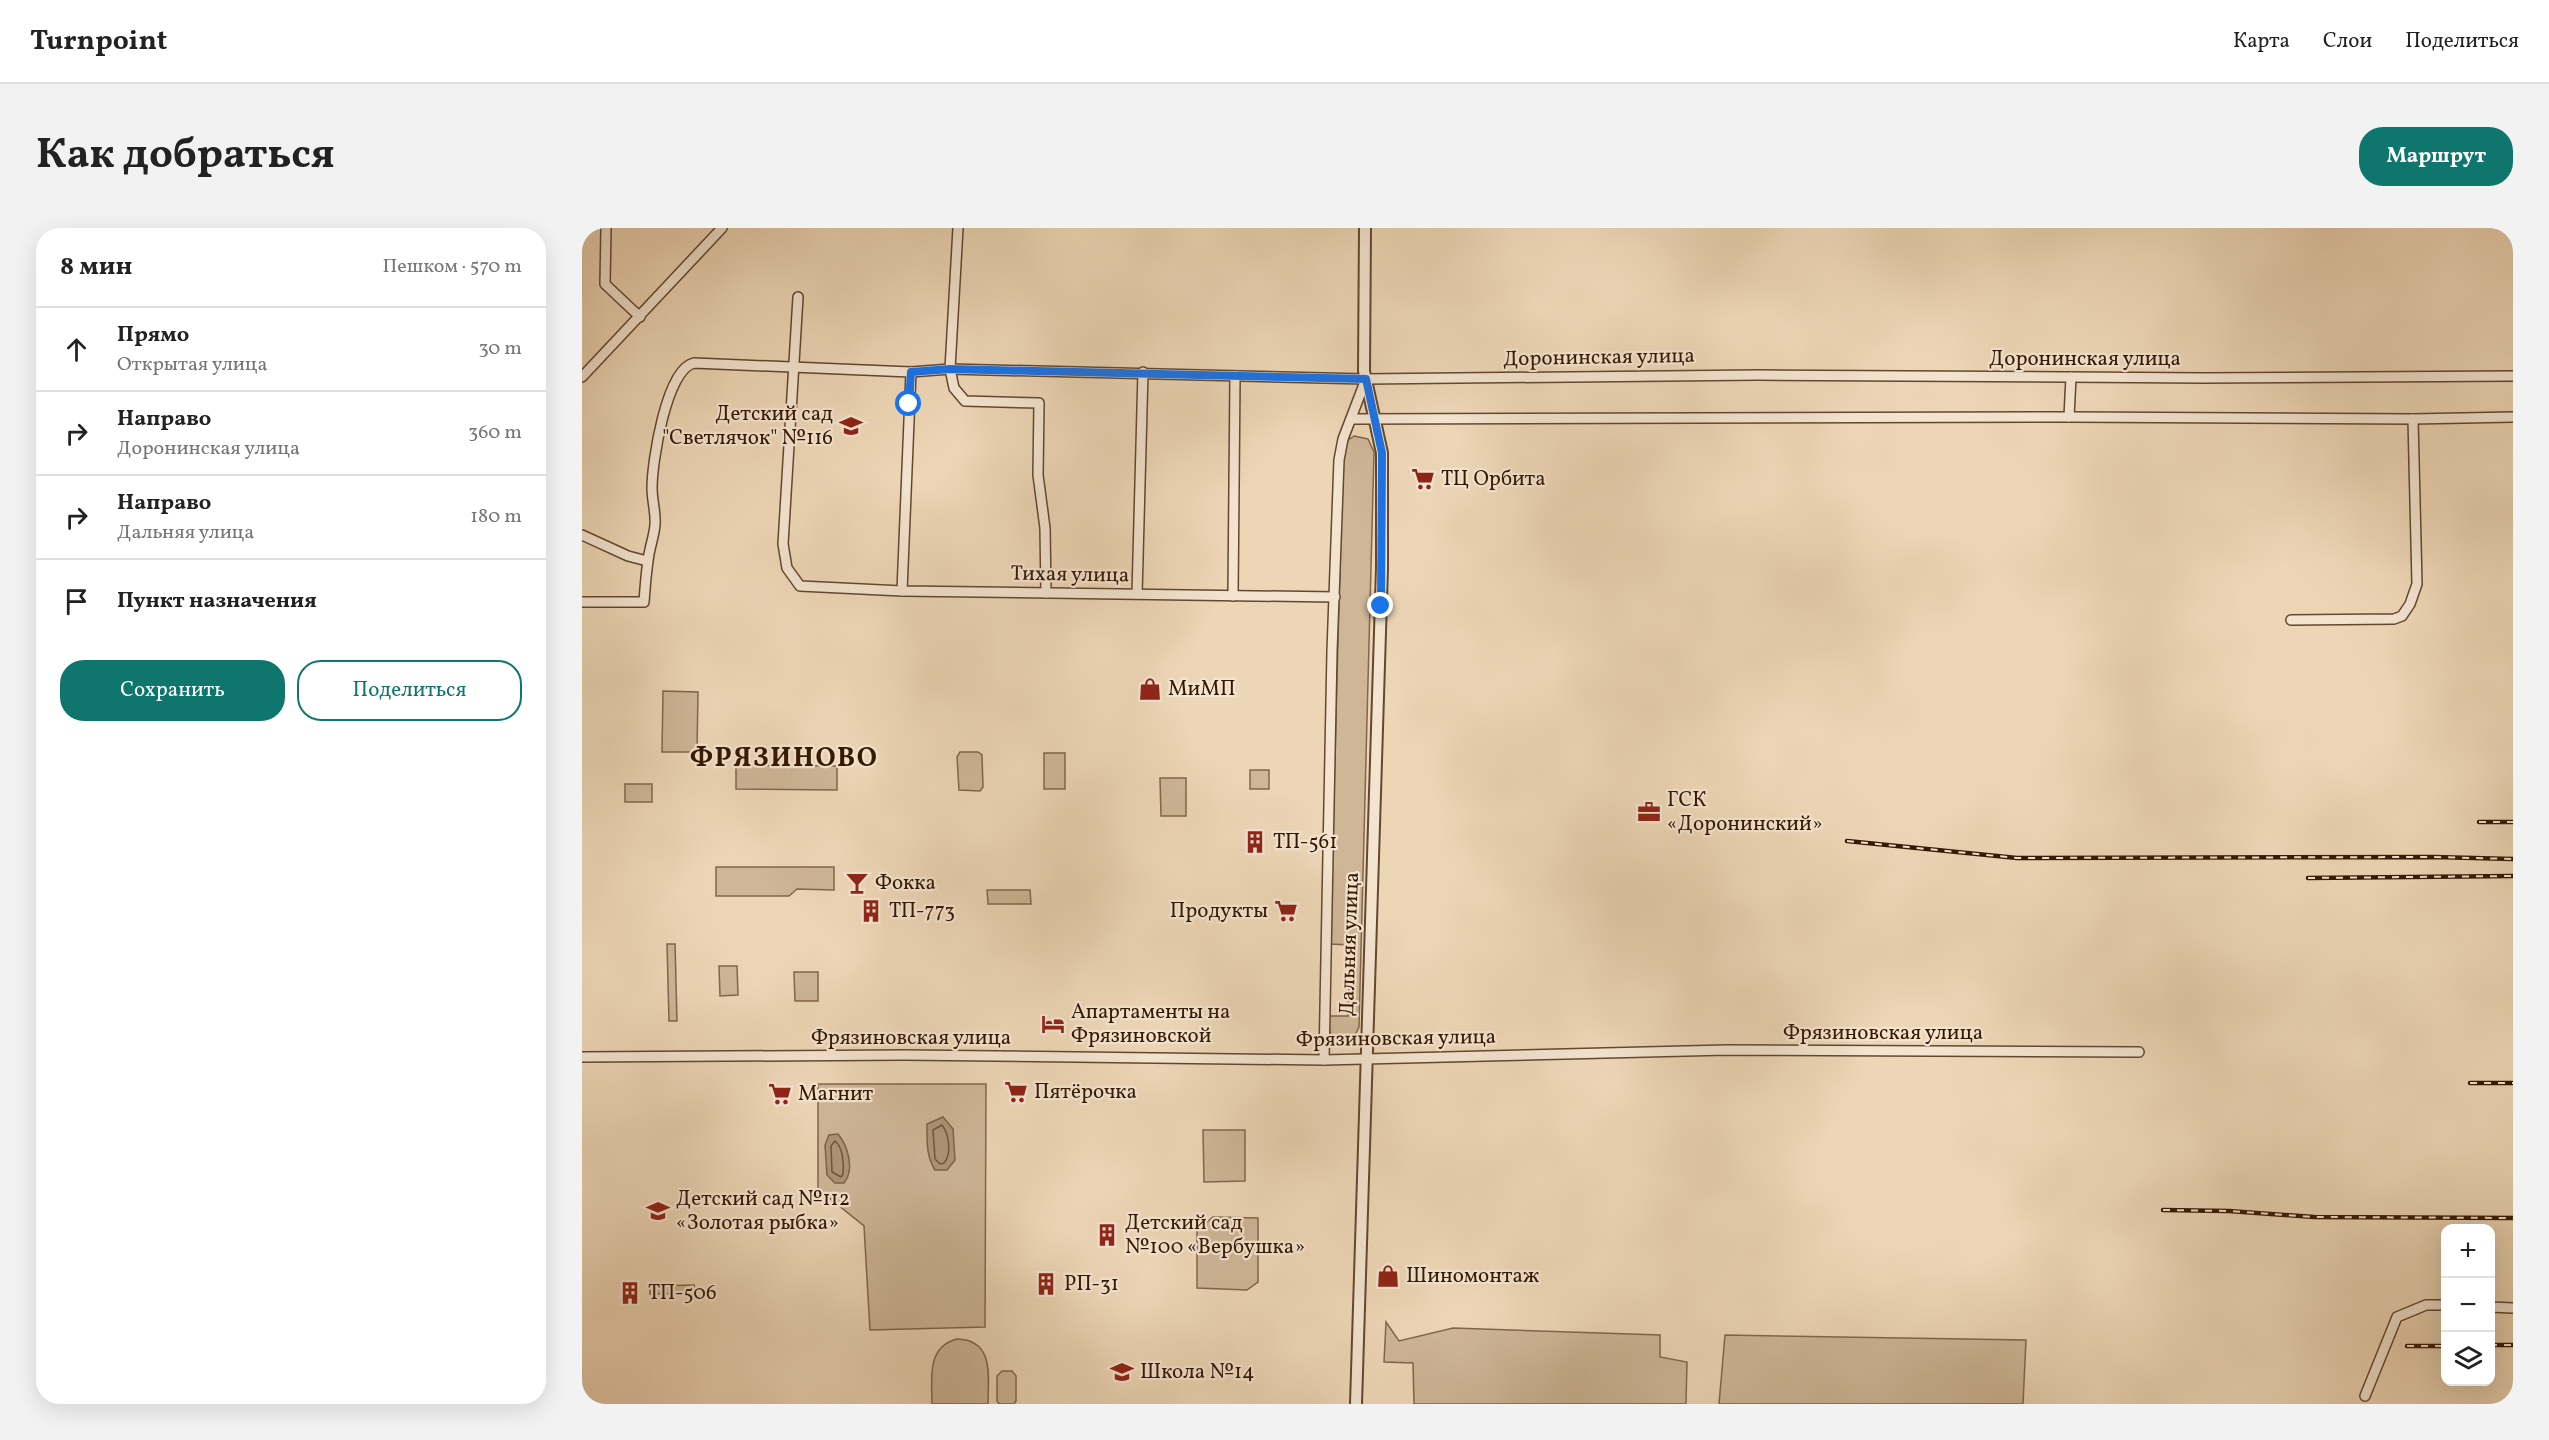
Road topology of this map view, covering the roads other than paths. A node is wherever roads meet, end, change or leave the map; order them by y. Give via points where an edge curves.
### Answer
1 (606, 228) edge
2 (708, 228) edge
3 (958, 228) edge
4 (1365, 228) edge
5 (719, 232) edge
6 (798, 297) dead end
7 (640, 317) junction
8 (793, 367) junction
9 (950, 369) junction
10 (911, 372) junction
11 (1143, 372) junction
12 (1235, 376) junction
13 (2513, 376) edge
14 (582, 377) edge
15 (2071, 377) junction
16 (1366, 379) junction
17 (2069, 417) junction
18 (2513, 417) edge
19 (1351, 419) junction
20 (1376, 419) junction
21 (2413, 419) junction
22 (582, 536) edge
23 (647, 561) junction
24 (902, 591) junction
25 (1046, 593) junction
26 (1137, 594) junction
27 (1233, 596) junction
28 (1335, 597) junction
29 (582, 602) edge
30 (2291, 620) dead end
31 (2139, 1052) dead end
32 (582, 1057) edge
33 (1366, 1058) junction
34 (1324, 1060) junction
35 (2441, 1305) edge
36 (2495, 1307) edge
37 (2513, 1308) edge
38 (2365, 1396) dead end
39 (1356, 1404) edge

1 - 7 street via 605,284
2 - 5 street
3 - 9 street
4 - 16 street, Дальняя улица
5 - 7 street
6 - 8 street
7 - 14 street
8 - 10 street, Доронинская улица
8 - 23 street, Доронинская улица via 702,362 687,365 678,376 666,403 655,459 652,489 656,513
8 - 24 street, Тихая улица via 783,544 787,568 800,586
9 - 10 street, Доронинская улица
9 - 11 street, Доронинская улица
9 - 25 street via 954,388 965,401 1039,403 1038,475 1045,528
10 - 24 street
11 - 12 street, Доронинская улица
11 - 26 street
12 - 16 street, Доронинская улица
12 - 27 street
13 - 15 street, Доронинская улица
15 - 16 street, Доронинская улица
15 - 17 street
16 - 19 street, Дальняя улица
16 - 20 street, Дальняя улица
17 - 20 street
17 - 21 street
18 - 21 street
19 - 20 street
19 - 28 street, Дальняя улица via 1339,460
20 - 33 street, Дальняя улица via 1382,453 1382,568
21 - 30 street via 2417,584 2410,604 2402,616 2394,619
22 - 23 street
23 - 29 street via 644,602
24 - 25 street, Тихая улица
25 - 26 street, Тихая улица
26 - 27 street, Тихая улица
27 - 28 street, Тихая улица
28 - 34 street, Дальняя улица
31 - 33 street, Фрязиновская улица via 1727,1050
32 - 34 street, Фрязиновская улица via 904,1055
33 - 34 street, Фрязиновская улица
33 - 39 street, Дальняя улица
35 - 38 street via 2426,1305 2397,1317
36 - 37 street

